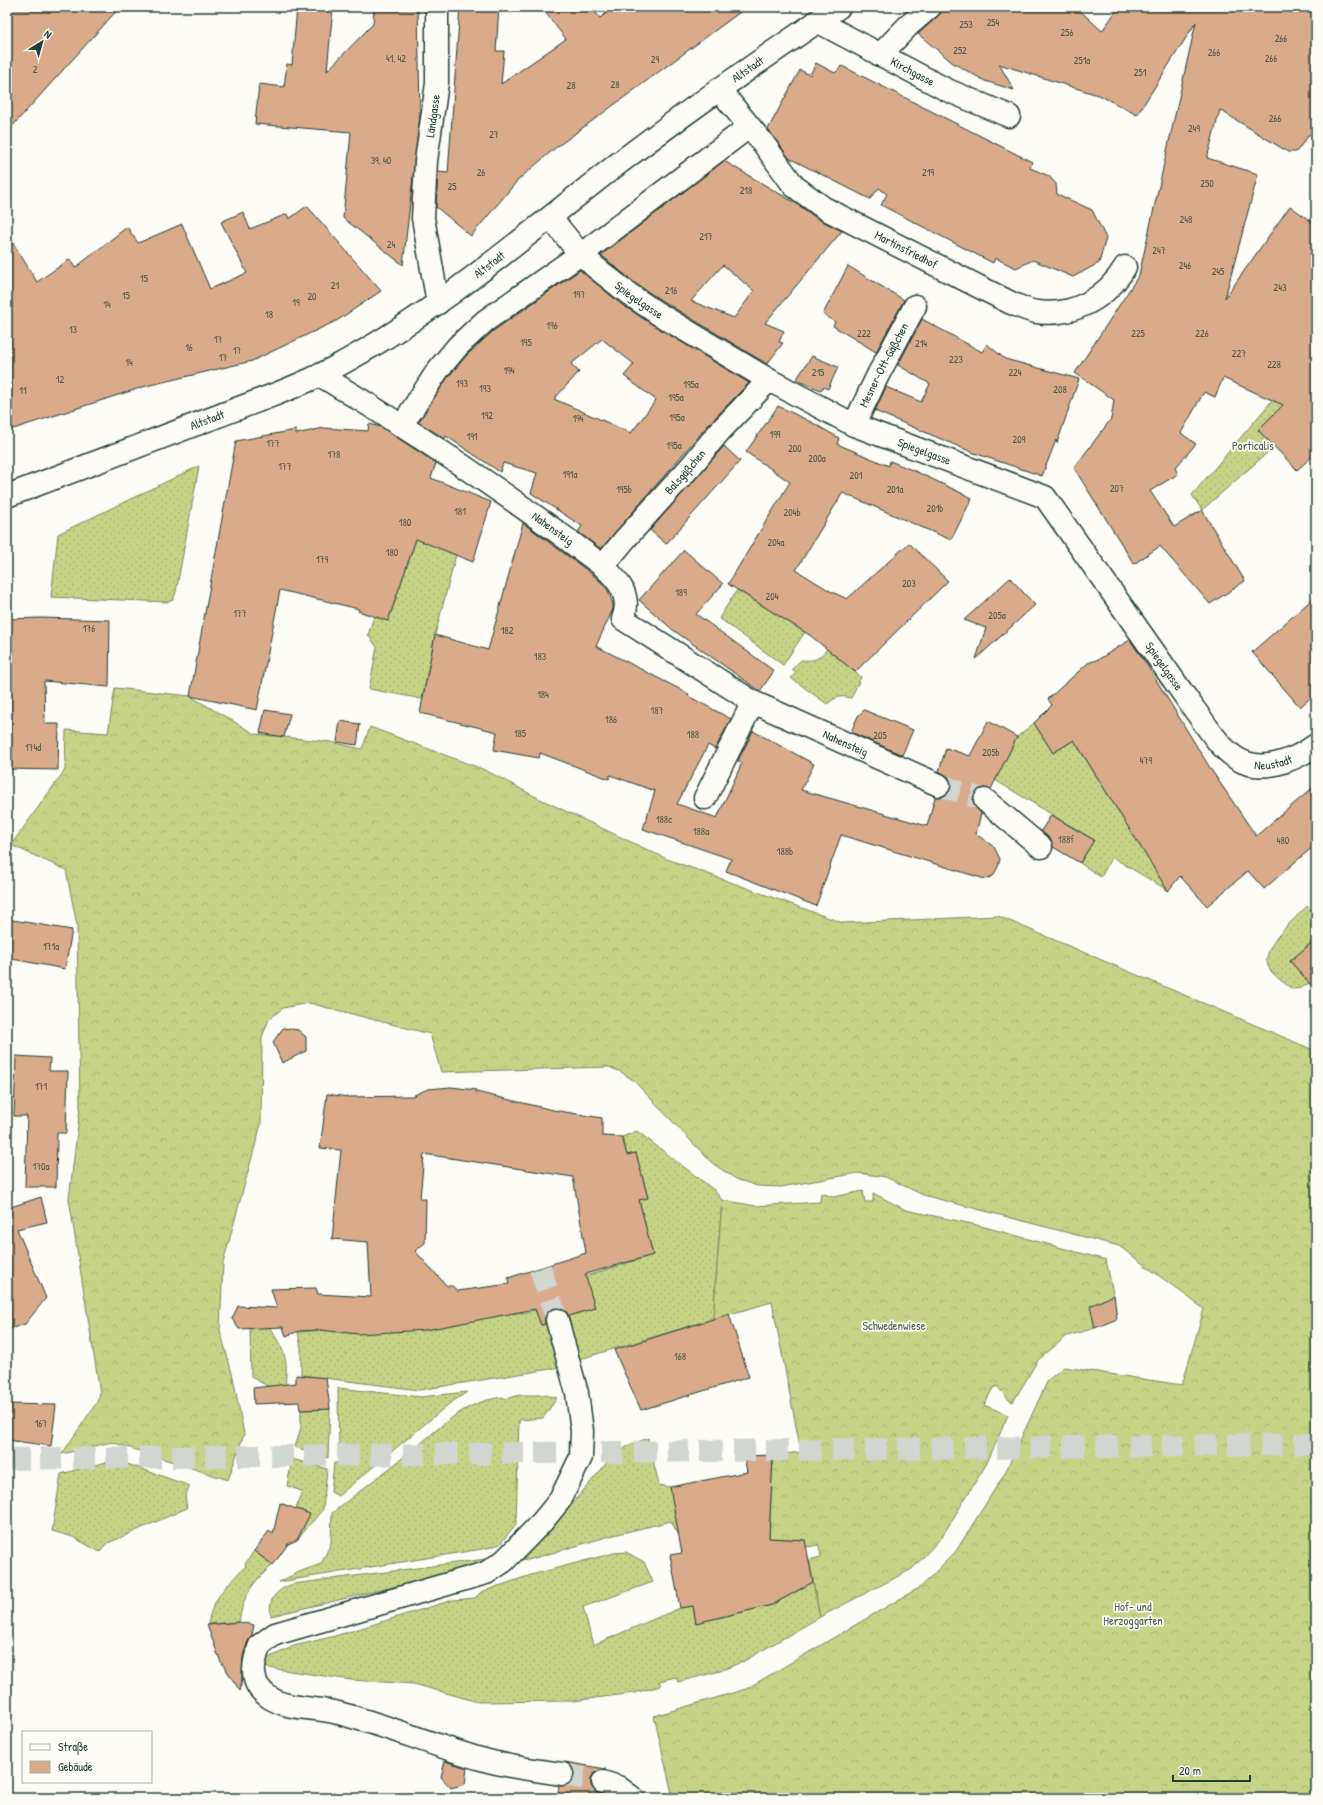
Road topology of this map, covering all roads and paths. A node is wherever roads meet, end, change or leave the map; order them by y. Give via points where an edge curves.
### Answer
1 (437, 7) edge
2 (839, 7) edge
3 (930, 7) edge
4 (817, 21) junction
5 (880, 55) junction
6 (719, 89) junction
7 (1009, 116) dead end
8 (742, 132) dead end
9 (551, 218) junction
10 (1125, 267) dead end
11 (438, 303) junction
12 (915, 306) dead end
13 (320, 375) junction
14 (769, 380) junction
15 (410, 413) dead end
16 (854, 425) junction
17 (7, 496) edge
18 (603, 566) junction
19 (753, 702) junction
20 (1316, 745) edge
21 (1230, 753) joint
22 (939, 785) tunnel mouth
23 (705, 798) dead end
24 (985, 800) tunnel mouth
25 (1041, 847) dead end
26 (556, 1320) tunnel mouth
27 (562, 1774) tunnel mouth
28 (603, 1782) tunnel mouth
29 (633, 1798) edge

1 - 11 street, Ländgasse via 437,83 416,223
2 - 4 street, Altstadt
3 - 5 street
4 - 5 street, Kirchgasse
4 - 6 street, Altstadt
5 - 7 street, Kirchgasse via 947,90
6 - 9 street, Altstadt
6 - 10 street, Martinsfriedhof via 794,186 824,208 1011,303 1036,312 1070,311 1106,292
8 - 15 street via 579,255 485,321 458,346 438,370
9 - 11 street, Altstadt
9 - 14 street, Spiegelgasse via 576,249 629,294
11 - 13 street, Altstadt via 375,344
12 - 16 street, Mesner-Ott-Gäßchen
13 - 17 street, Altstadt
13 - 18 street, Nahensteig via 530,510
14 - 16 street, Spiegelgasse
14 - 18 street, Balsgäßchen via 719,432
16 - 21 street, Spiegelgasse via 1045,497 1194,709 1220,744
18 - 19 street, Nahensteig via 613,575 625,595 627,608 623,618
19 - 22 street, Nahensteig
19 - 23 street
20 - 21 street, Neustadt via 1290,761 1272,764 1246,762
24 - 25 street
26 - 27 street via 578,1393 582,1431 581,1457 560,1500 522,1544 486,1574 275,1634 260,1645 253,1673 261,1691 283,1704 334,1712 482,1759
28 - 29 street via 618,1787

